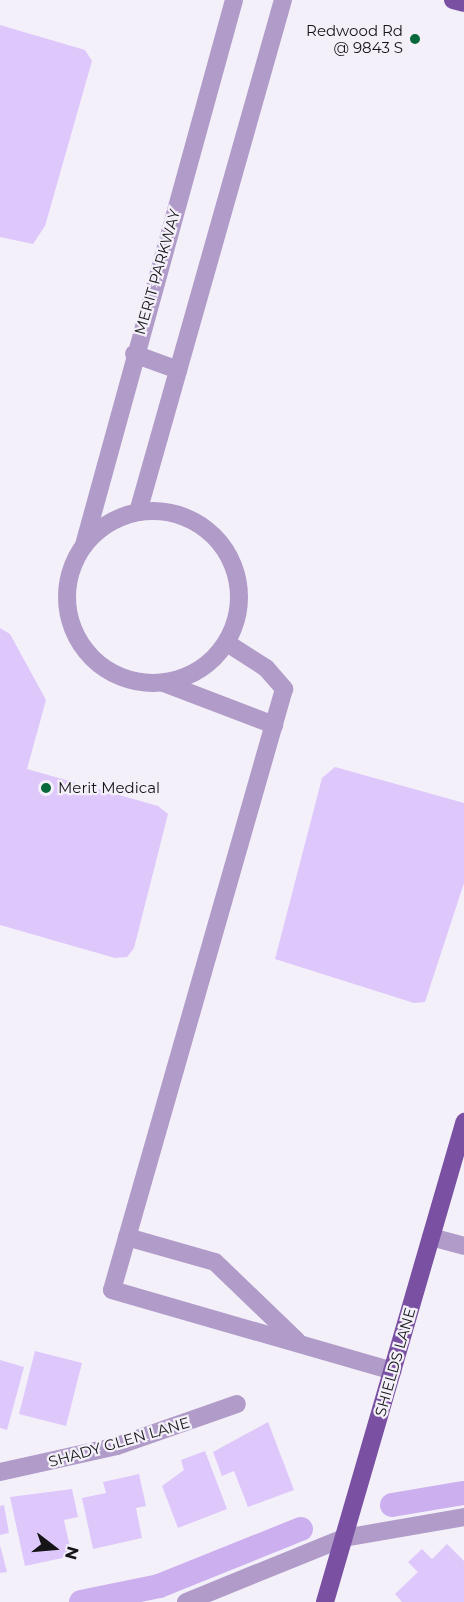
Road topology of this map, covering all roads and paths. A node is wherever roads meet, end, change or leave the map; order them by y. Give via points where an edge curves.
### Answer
1 (234, 0) edge
2 (283, 0) edge
3 (453, 0) edge
4 (464, 3) edge
5 (134, 354) junction
6 (178, 370) junction
7 (138, 512) junction
8 (84, 545) junction
9 (226, 643) junction
10 (164, 683) junction
11 (274, 725) junction
12 (464, 1122) edge
13 (127, 1237) junction
14 (431, 1237) junction
15 (464, 1246) edge
16 (300, 1344) junction
17 (393, 1371) junction
18 (237, 1404) dead end
19 (0, 1472) edge
20 (464, 1516) edge
21 (344, 1538) junction
22 (186, 1602) edge
23 (325, 1602) edge

1 - 5 street, MERIT PARKWAY
2 - 6 street
3 - 4 main road
5 - 6 street
5 - 8 street, MERIT PARKWAY
6 - 7 street
7 - 8 street, MERIT PARKWAY via 108,523
7 - 9 street, MERIT PARKWAY via 187,517 225,548 240,596
8 - 10 street, MERIT PARKWAY via 67,589 76,635 107,670 129,680
9 - 10 street, MERIT PARKWAY via 189,676
9 - 11 street via 266,668 284,689
10 - 11 street
11 - 13 street
12 - 14 main road, SHIELDS LANE
13 - 16 street via 215,1262
13 - 16 street via 112,1290
14 - 15 street
14 - 17 main road, SHIELDS LANE
16 - 17 street
17 - 21 main road, SHIELDS LANE
18 - 19 street, SHADY GLEN LANE via 117,1446
20 - 21 street
21 - 22 street
21 - 23 main road, SHIELDS LANE

